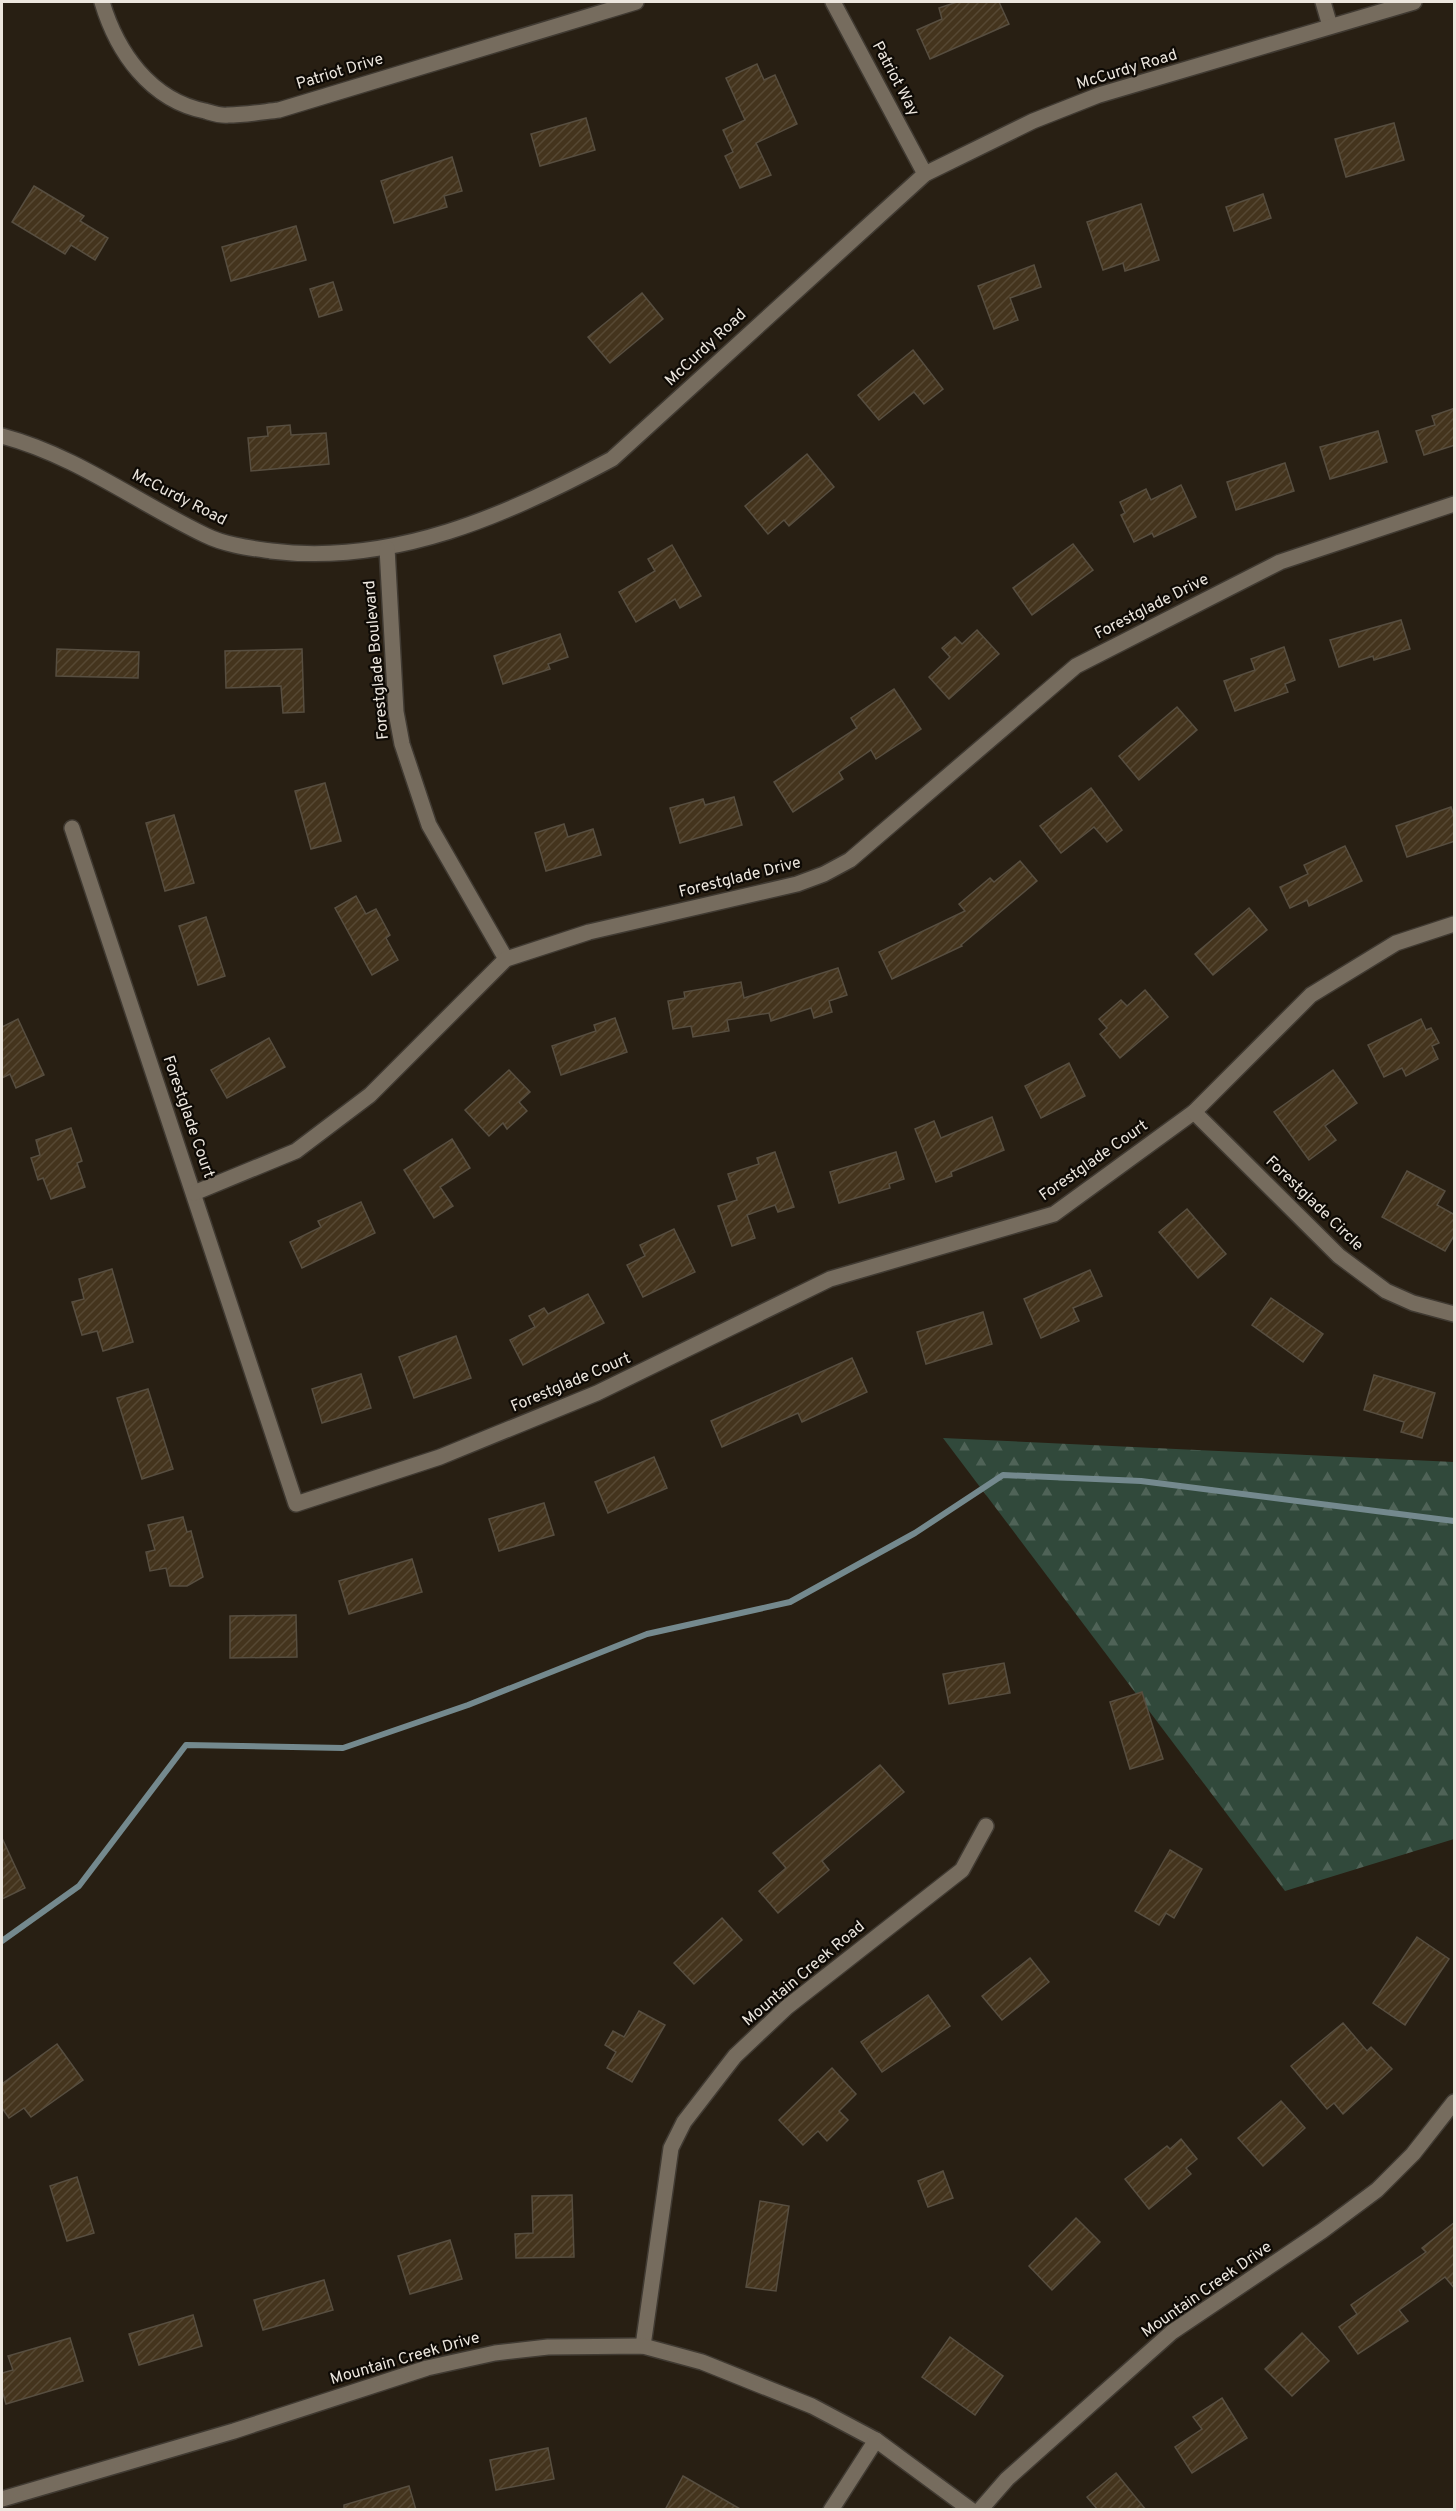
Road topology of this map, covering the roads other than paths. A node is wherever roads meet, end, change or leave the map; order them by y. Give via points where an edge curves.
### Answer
1 (102, 2) edge
2 (636, 2) edge
3 (833, 2) edge
4 (1323, 2) edge
5 (1414, 2) edge
6 (1330, 26) junction
7 (925, 174) junction
8 (2, 436) edge
9 (1455, 504) edge
10 (387, 548) junction
11 (72, 828) dead end
12 (1455, 924) edge
13 (506, 959) junction
14 (1194, 1112) junction
15 (195, 1193) junction
16 (1455, 1314) edge
17 (986, 1826) dead end
18 (1455, 2102) edge
19 (643, 2346) junction
20 (876, 2440) junction
21 (2, 2499) edge
22 (831, 2510) edge
23 (971, 2510) edge
24 (980, 2510) edge

1 - 2 street, Patriot Drive via 129,61 155,88 187,108 226,116 279,110
3 - 7 street, Patriot Way
4 - 6 street
5 - 6 street, McCurdy Road
6 - 7 street, McCurdy Road via 1099,95 1033,121
7 - 10 street, McCurdy Road via 612,459 555,490 484,520
8 - 10 street, McCurdy Road via 35,445 74,463 218,539 301,555
9 - 13 street, Forestglade Drive via 1280,562 1076,666 850,860 824,874 797,884 589,932
10 - 13 street, Forestglade Boulevard via 396,712 402,744 429,825
11 - 15 street, Forestglade Court
12 - 14 street, Forestglade Court via 1396,943 1311,995
13 - 15 street, Forestglade Drive via 370,1095 315,1137 296,1151
14 - 15 street, Forestglade Court via 1054,1214 830,1280 597,1394 440,1457 296,1504
14 - 16 street, Forestglade Circle via 1339,1256 1386,1291
17 - 19 street, Mountain Creek Road via 962,1870 787,2007 735,2056 684,2122 671,2148
18 - 24 street, Mountain Creek Drive via 1413,2154 1377,2190 1172,2332 1007,2479
19 - 20 street, Mountain Creek Drive via 713,2366 812,2406
19 - 21 street, Mountain Creek Drive via 548,2347 495,2353 427,2368 234,2431
20 - 22 street
20 - 23 street, Mountain Creek Drive

